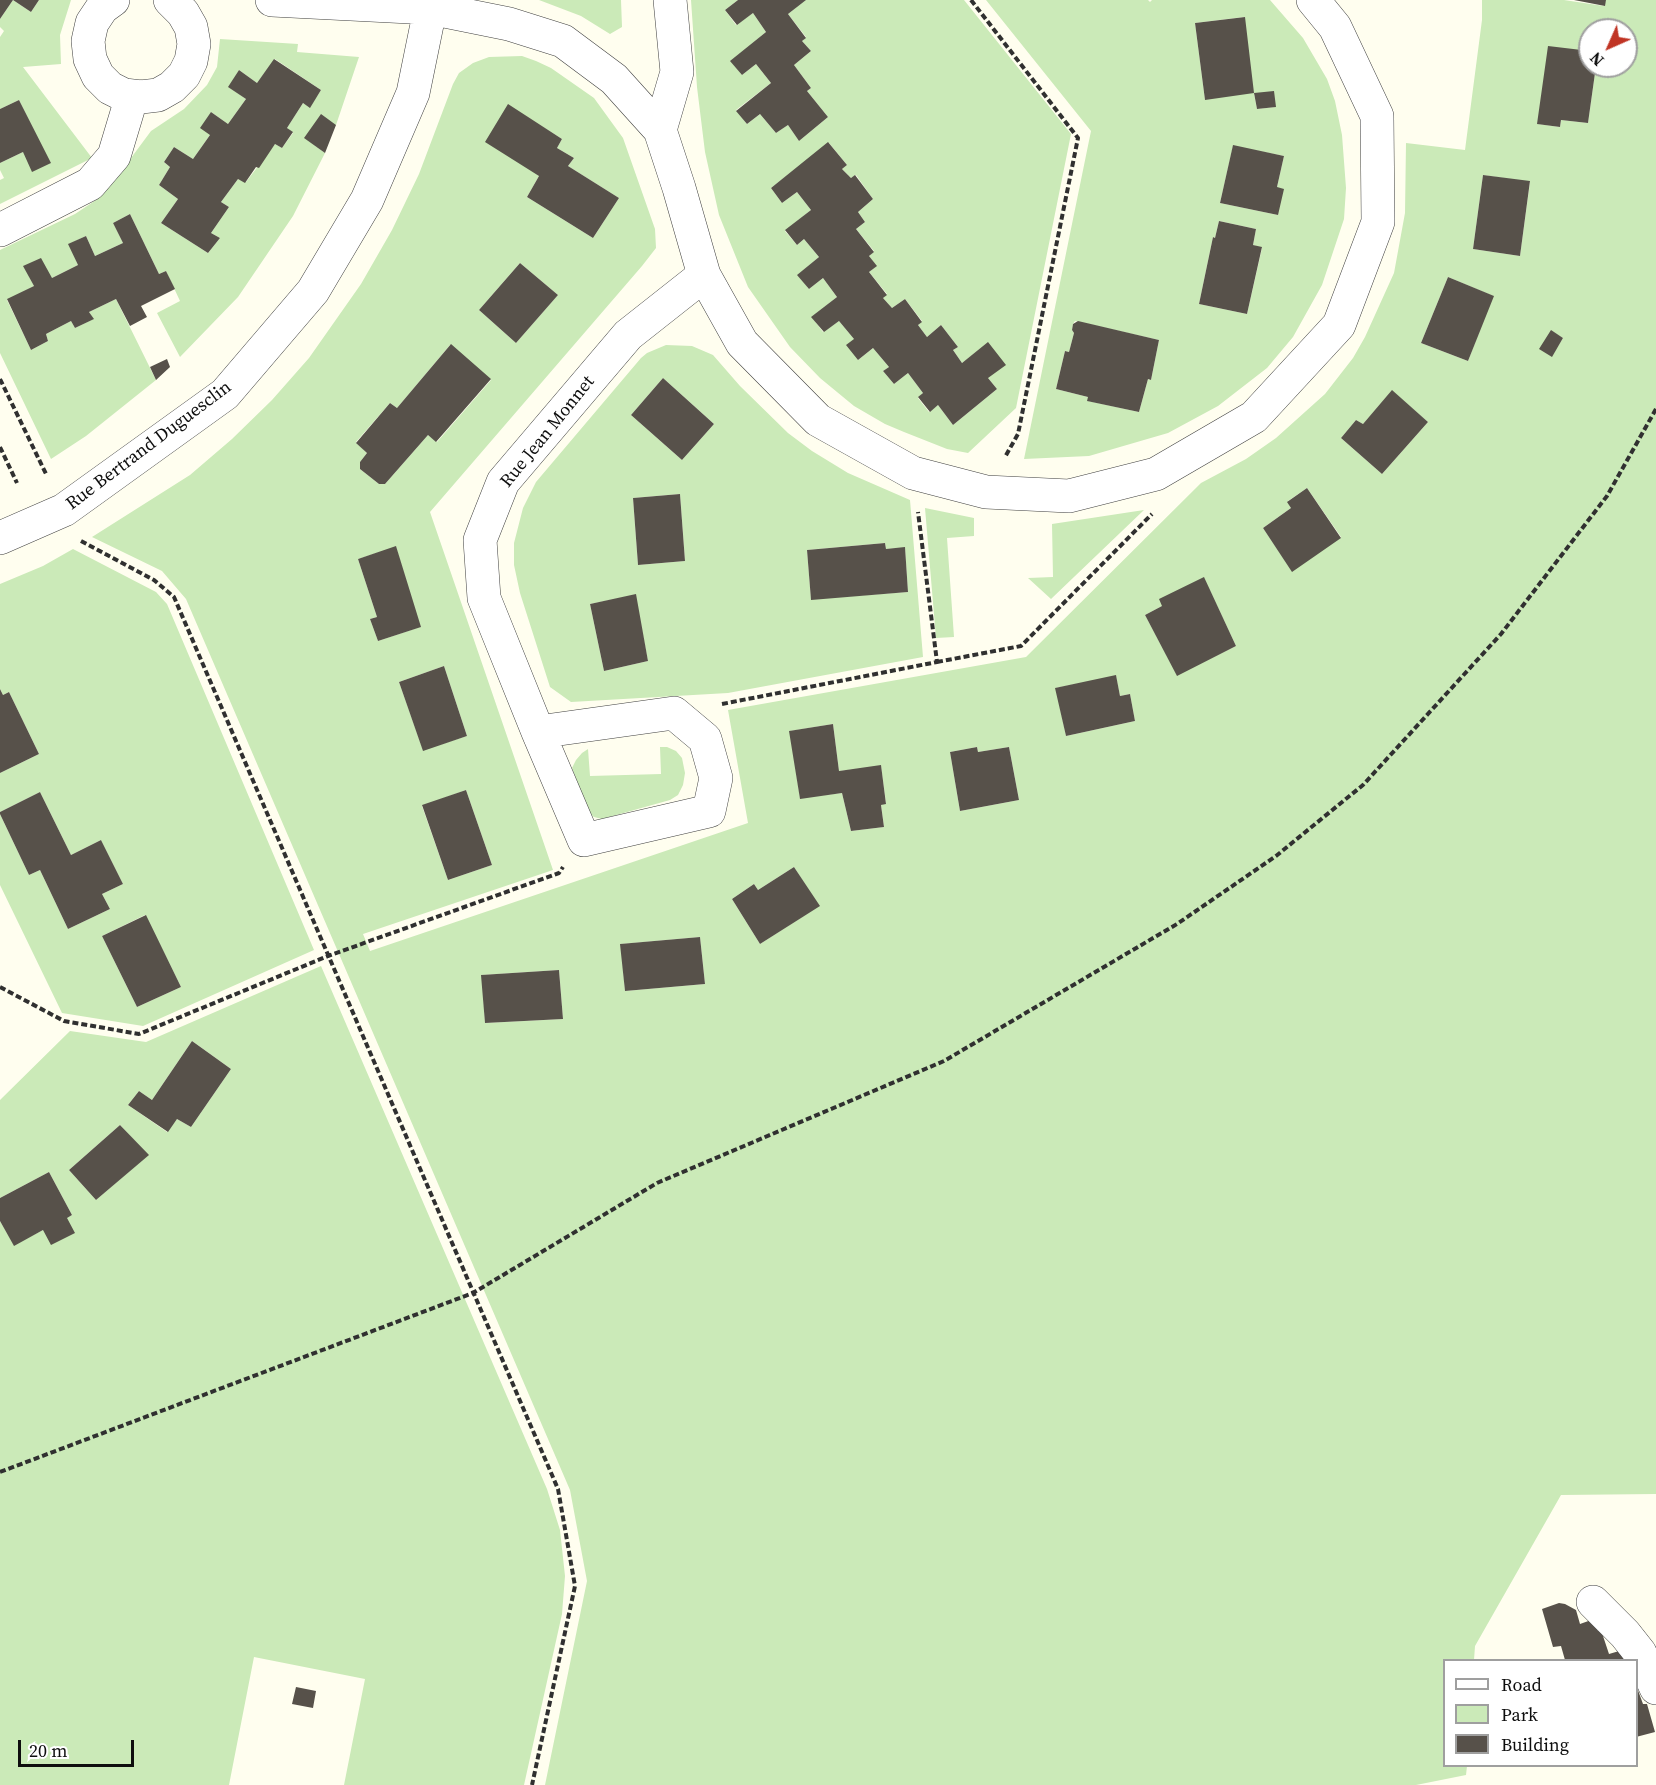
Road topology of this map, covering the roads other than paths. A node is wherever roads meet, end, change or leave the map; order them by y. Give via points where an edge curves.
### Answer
1 (113, 0) edge
2 (272, 0) edge
3 (670, 0) edge
4 (1313, 0) edge
5 (182, 4) edge
6 (431, 4) edge
7 (132, 96) junction
8 (660, 130) junction
9 (0, 230) edge
10 (704, 275) junction
11 (0, 538) edge
12 (538, 732) junction
13 (1593, 1602) dead end
14 (1656, 1688) edge

1 - 7 street via 92,23 90,59 98,76 110,88
2 - 6 street
3 - 8 street via 677,72
4 - 10 street via 1335,27 1377,116 1378,222 1339,325 1254,417 1156,474 1070,496 986,492 913,472 818,420 742,342
5 - 7 street via 194,44 184,75 158,95
6 - 8 street via 563,41 614,79
6 - 11 street, Rue Bertrand Duguesclin via 413,93 367,200 313,291 225,394 64,510
7 - 9 street via 114,156 90,184
8 - 10 street
10 - 12 street, Rue Jean Monnet via 628,335 503,482 480,540 484,598
12 - 12 street, Rue Jean Monnet via 674,713 705,739 716,778 709,811 584,840
13 - 14 street via 1640,1653

